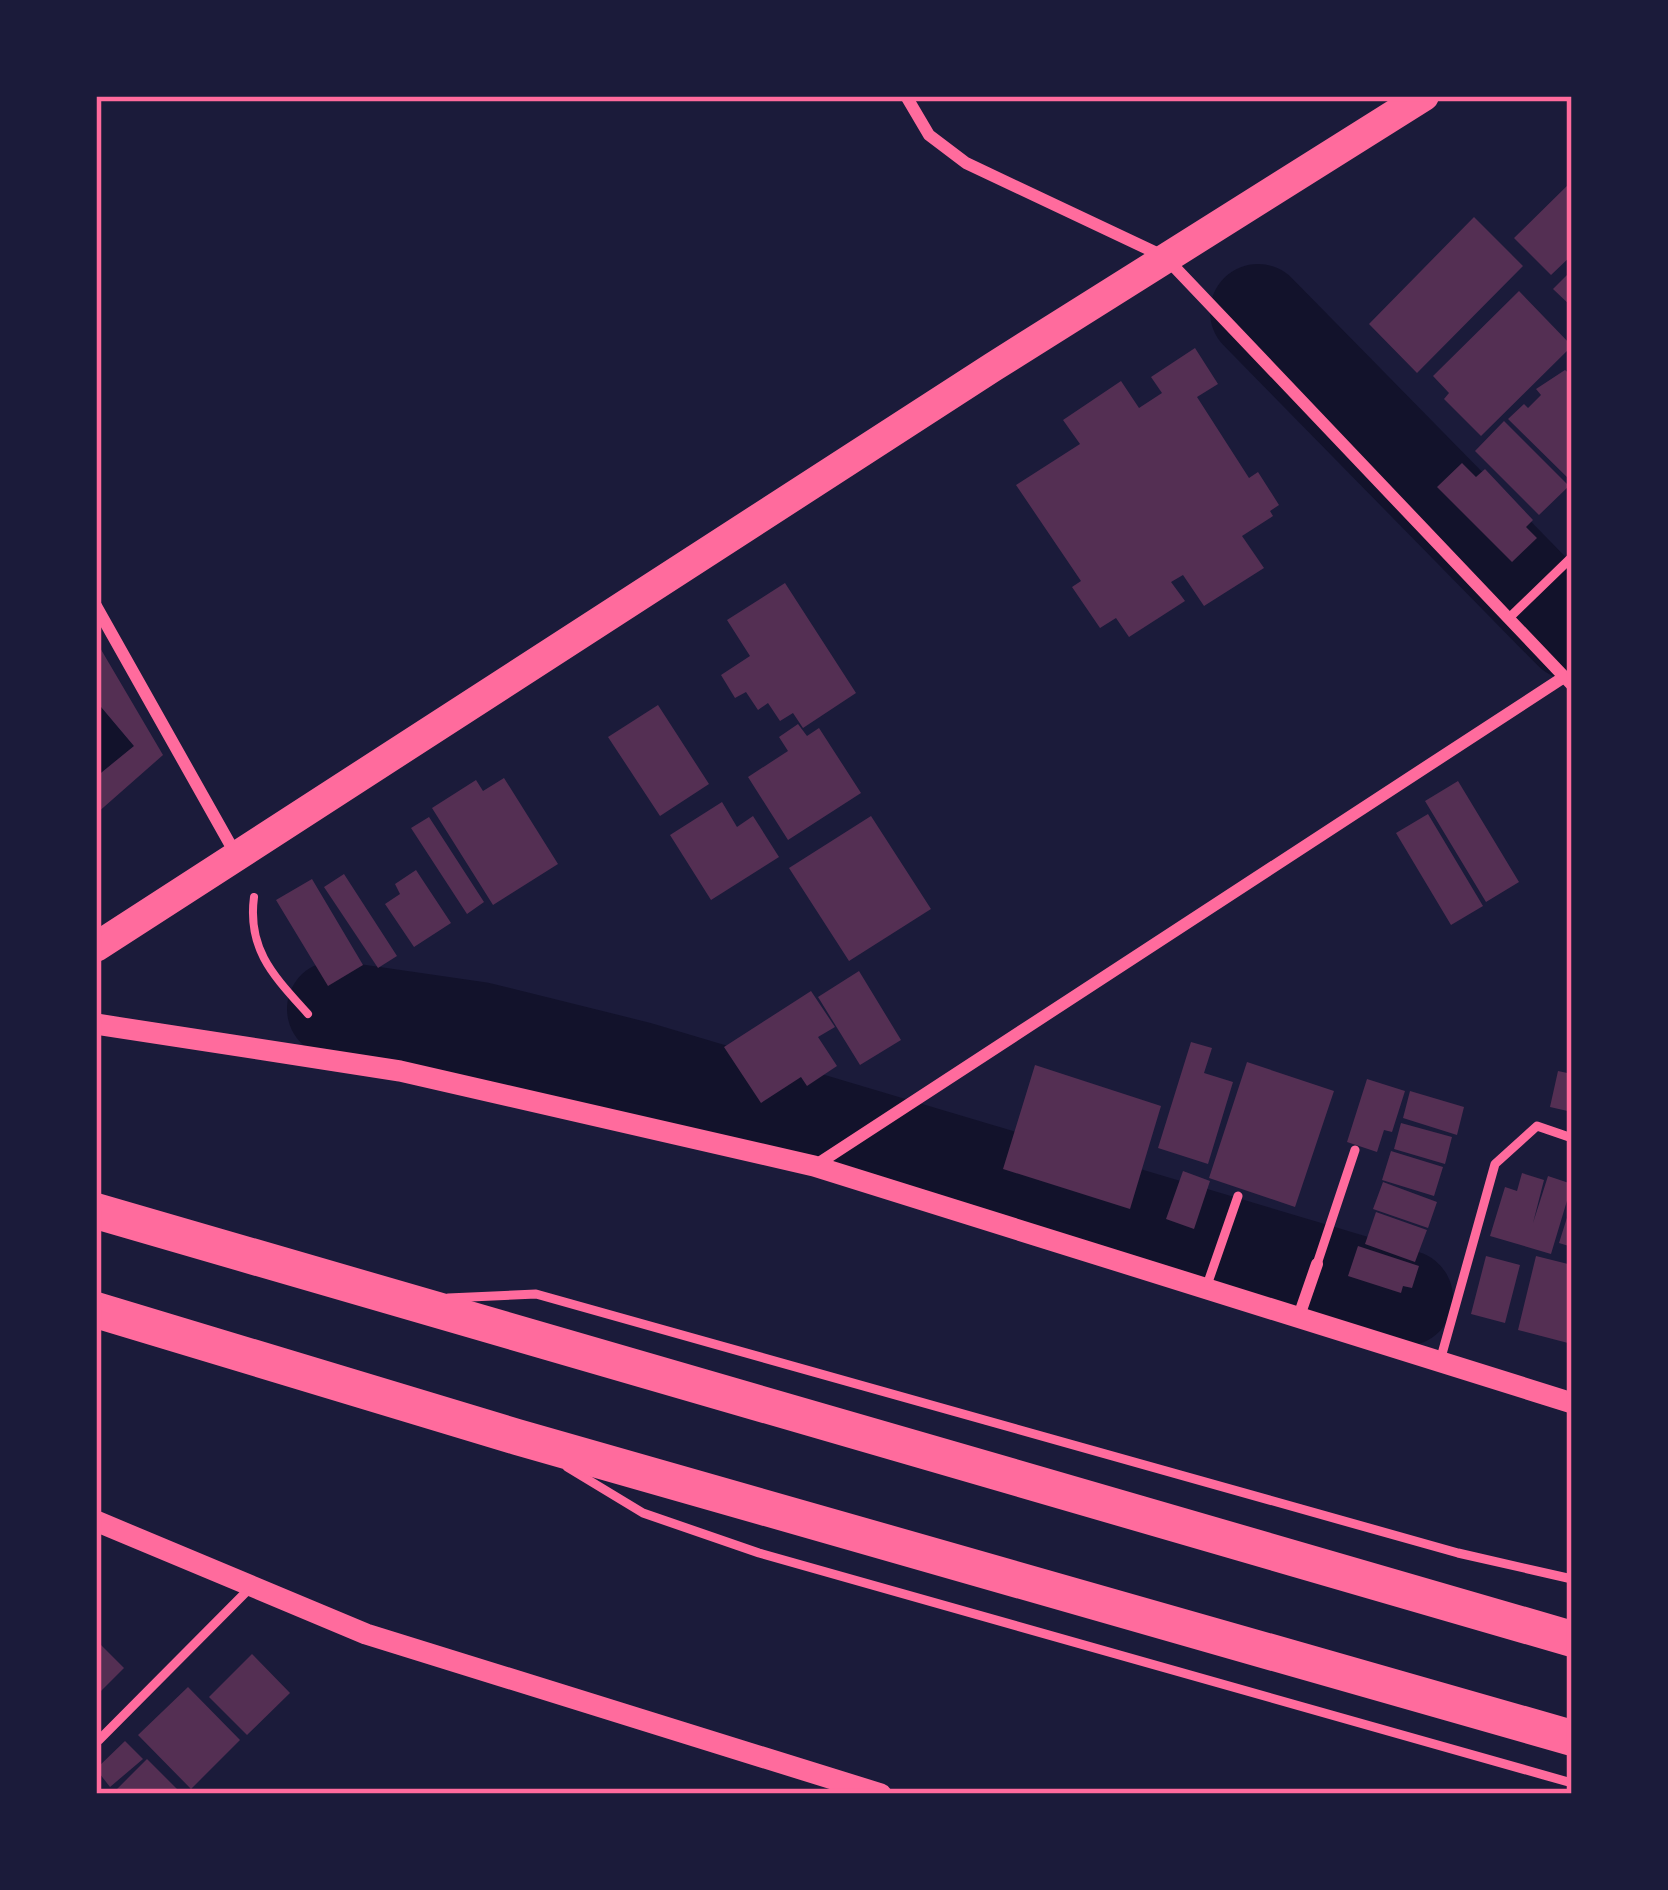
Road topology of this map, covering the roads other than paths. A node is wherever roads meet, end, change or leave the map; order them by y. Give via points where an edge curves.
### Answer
1 (906, 96) edge
2 (1424, 96) edge
3 (1165, 257) junction
4 (1572, 557) edge
5 (96, 606) edge
6 (1509, 618) junction
7 (1568, 681) edge
8 (235, 853) junction
9 (96, 946) edge
10 (96, 1024) edge
11 (1572, 1138) edge
12 (1355, 1150) dead end
13 (814, 1166) junction
14 (1238, 1196) dead end
15 (96, 1211) edge
16 (1317, 1264) joint
17 (1206, 1288) junction
18 (401, 1300) junction
19 (96, 1310) edge
20 (1299, 1316) junction
21 (1440, 1361) junction
22 (1572, 1403) edge
23 (517, 1437) junction
24 (96, 1520) edge
25 (1572, 1579) edge
26 (252, 1586) junction
27 (1572, 1639) edge
28 (1572, 1738) edge
29 (99, 1740) dead end
30 (1572, 1783) edge
31 (875, 1793) edge

1 - 3 street via 928,135 966,163
2 - 3 main road
3 - 6 street
3 - 8 main road
4 - 6 lane
5 - 8 street
6 - 7 street
7 - 13 street
8 - 9 main road
10 - 13 street via 400,1071
11 - 21 lane via 1537,1126 1495,1164
12 - 16 lane
13 - 17 street
14 - 17 lane
15 - 18 highway
16 - 20 street
17 - 20 street
18 - 25 lane via 536,1294
18 - 27 highway
19 - 23 highway
20 - 21 street
21 - 22 street
23 - 28 highway
23 - 30 lane via 643,1513 759,1553
24 - 26 street
26 - 29 lane
26 - 31 street via 366,1634

